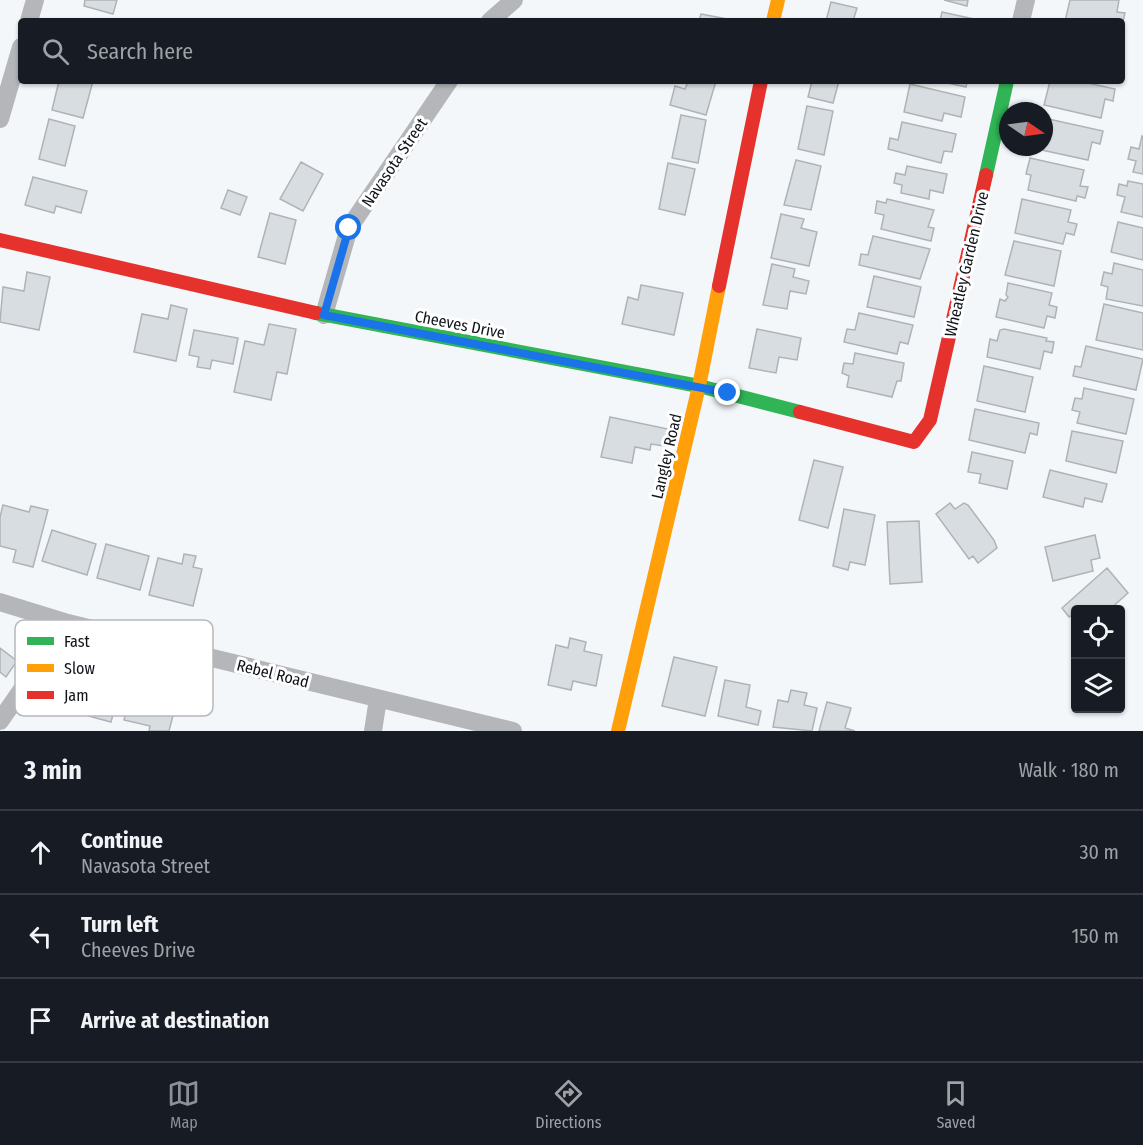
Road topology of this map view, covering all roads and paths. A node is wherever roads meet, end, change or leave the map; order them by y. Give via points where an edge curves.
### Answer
1 (35, 0) edge
2 (514, 0) edge
3 (777, 0) edge
4 (1026, 0) edge
5 (29, 18) edge
6 (493, 18) edge
7 (774, 18) edge
8 (1022, 18) edge
9 (18, 57) edge
10 (447, 84) edge
11 (760, 84) edge
12 (1006, 84) edge
13 (0, 119) edge
14 (0, 240) edge
15 (324, 315) junction
16 (699, 386) junction
17 (914, 442) joint
18 (0, 602) edge
19 (58, 620) edge
20 (213, 659) edge
21 (15, 699) edge
22 (378, 699) junction
23 (0, 721) edge
24 (373, 731) edge
25 (513, 731) edge
26 (618, 731) edge

1 - 5 street
2 - 6 street
3 - 7 street
4 - 8 street
9 - 13 street
10 - 15 street, Navasota Street via 349,228
11 - 16 street, Langley Road
12 - 17 street, Wheatley Garden Drive via 930,420
14 - 15 street, Cheeves Drive
15 - 16 street, Cheeves Drive
16 - 17 street, Cheeves Drive
16 - 26 street, Langley Road
18 - 19 street, Rebel Road
20 - 22 street, Rebel Road
21 - 23 street
22 - 24 street
22 - 25 street, Rebel Road

